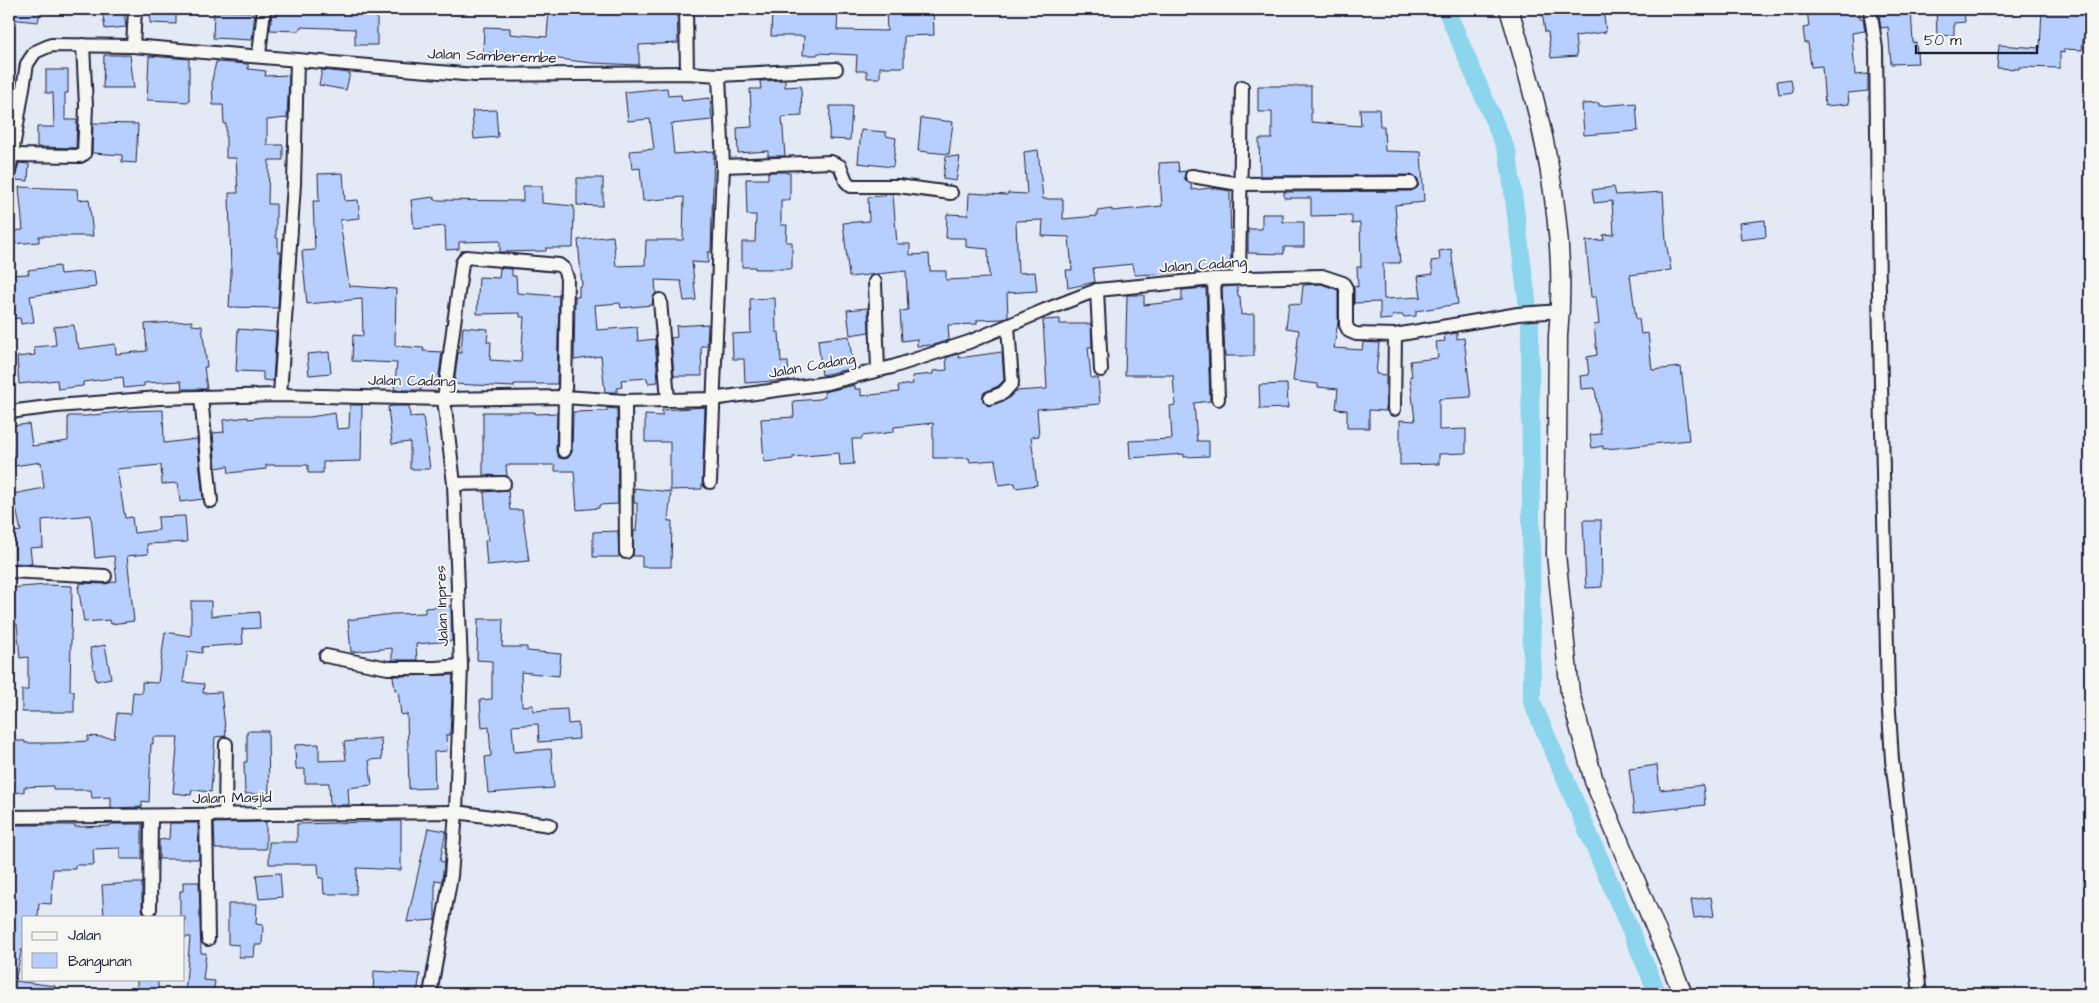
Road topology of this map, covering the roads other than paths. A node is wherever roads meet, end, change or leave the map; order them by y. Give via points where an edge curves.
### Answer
1 (135, 9) edge
2 (264, 9) edge
3 (686, 9) edge
4 (1509, 9) edge
5 (1870, 9) edge
6 (83, 45) junction
7 (133, 46) junction
8 (259, 55) junction
9 (297, 60) junction
10 (836, 69) dead end
11 (686, 73) junction
12 (719, 76) junction
13 (1242, 87) dead end
14 (12, 138) edge
15 (12, 155) junction
16 (723, 166) junction
17 (9, 172) edge
18 (1192, 176) dead end
19 (1410, 183) dead end
20 (1240, 184) junction
21 (951, 193) dead end
22 (1239, 278) junction
23 (1214, 279) junction
24 (875, 282) dead end
25 (1097, 290) junction
26 (660, 300) dead end
27 (1553, 311) junction
28 (1008, 326) junction
29 (1395, 335) junction
30 (878, 370) junction
31 (1101, 370) dead end
32 (280, 395) junction
33 (564, 396) junction
34 (201, 397) junction
35 (444, 398) junction
36 (990, 398) dead end
37 (712, 399) junction
38 (1218, 399) dead end
39 (668, 400) junction
40 (625, 401) junction
41 (1394, 410) dead end
42 (9, 412) edge
43 (564, 451) dead end
44 (710, 482) dead end
45 (504, 483) dead end
46 (454, 484) junction
47 (211, 501) dead end
48 (626, 552) dead end
49 (9, 570) edge
50 (105, 576) dead end
51 (326, 656) dead end
52 (461, 666) junction
53 (226, 744) dead end
54 (456, 812) junction
55 (206, 815) junction
56 (225, 815) junction
57 (151, 816) junction
58 (9, 817) edge
59 (550, 825) dead end
60 (150, 909) dead end
61 (208, 939) dead end
62 (430, 994) edge
63 (1683, 994) edge
64 (1920, 994) edge

1 - 7 street
2 - 8 street
3 - 11 street
4 - 27 street via 1548,156 1557,217
5 - 64 street via 1876,49 1888,695 1892,760
6 - 7 street, Jalan Samberembe
6 - 14 street, Jalan Samberembe via 51,45 30,58
6 - 15 street via 84,154
7 - 8 street, Jalan Samberembe
8 - 9 street, Jalan Samberembe
9 - 11 street, Jalan Samberembe via 475,75
9 - 32 street via 294,184
10 - 12 street, Jalan Samberembe
11 - 12 street, Jalan Samberembe
12 - 16 street
13 - 20 street
14 - 15 street, Jalan Samberembe
15 - 17 street, Jalan Samberembe
16 - 21 street via 831,162 840,166 851,186 898,186
16 - 37 street
18 - 20 street
19 - 20 street
20 - 22 street
22 - 23 street, Jalan Cadang
22 - 29 street, Jalan Cadang via 1322,276 1335,280 1346,288 1346,325 1350,331
23 - 25 street, Jalan Cadang
23 - 38 street
24 - 30 street
25 - 28 street, Jalan Cadang
25 - 31 street
26 - 39 street
27 - 29 street, Jalan Cadang
27 - 63 street via 1558,336 1556,554 1570,693 1594,781
28 - 30 street, Jalan Cadang via 969,342
28 - 36 street via 1012,383 1003,393
29 - 41 street
30 - 37 street, Jalan Cadang via 827,383
32 - 34 street, Jalan Cadang
32 - 35 street, Jalan Cadang
33 - 35 street, Jalan Cadang
33 - 35 street, Jalan Inpres via 567,278 564,269 559,265 470,257 462,263
33 - 40 street, Jalan Cadang
33 - 43 street
34 - 42 street, Jalan Cadang via 65,405
34 - 47 street
35 - 46 street, Jalan Inpres
37 - 39 street, Jalan Cadang
37 - 44 street
39 - 40 street, Jalan Cadang
40 - 48 street
45 - 46 street
46 - 52 street, Jalan Inpres
49 - 50 street
51 - 52 street via 388,668
52 - 54 street, Jalan Inpres
53 - 56 street
54 - 56 street, Jalan Masjid
54 - 59 street, Jalan Masjid
54 - 62 street, Jalan Inpres via 451,876
55 - 56 street, Jalan Masjid
55 - 57 street, Jalan Masjid
55 - 61 street
57 - 58 street, Jalan Masjid
57 - 60 street

